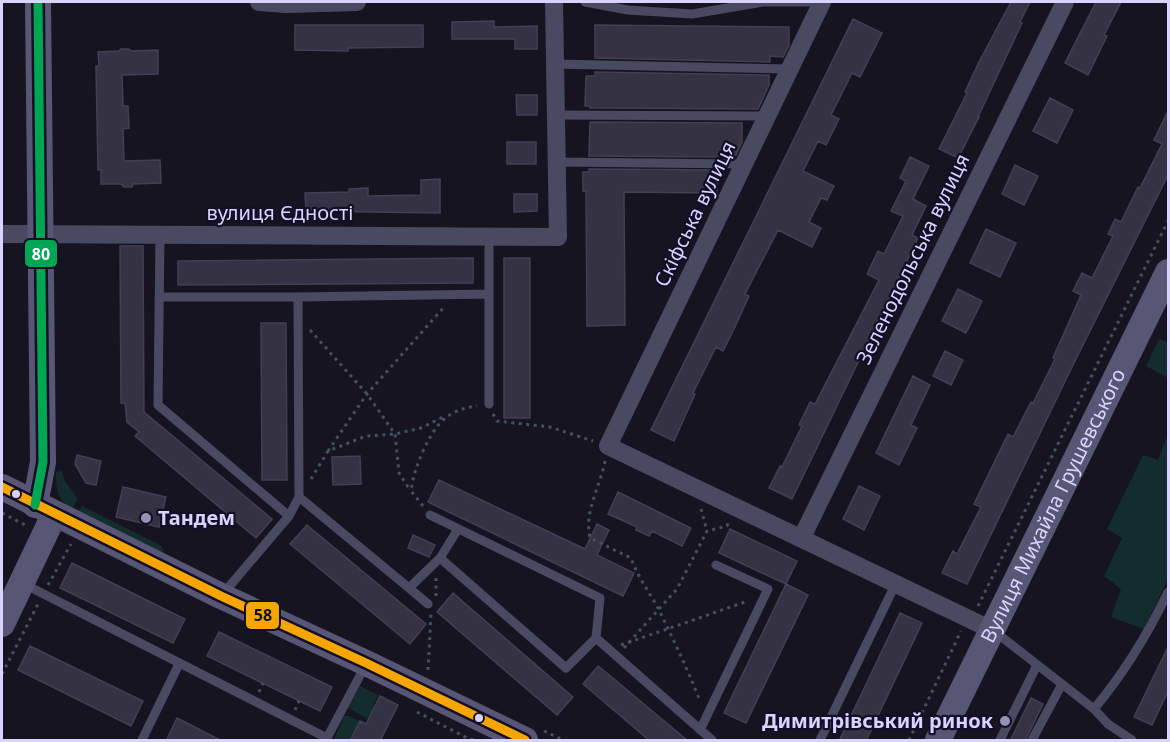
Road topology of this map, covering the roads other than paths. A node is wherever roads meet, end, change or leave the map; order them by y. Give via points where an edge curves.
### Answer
1 (38, 2) edge
2 (259, 2) edge
3 (357, 2) edge
4 (554, 2) edge
5 (587, 2) edge
6 (822, 2) edge
7 (1065, 2) edge
8 (555, 64) junction
9 (791, 69) junction
10 (556, 115) junction
11 (767, 116) junction
12 (556, 162) junction
13 (744, 164) junction
14 (2, 234) edge
15 (41, 234) junction
16 (160, 235) junction
17 (489, 236) junction
18 (1168, 272) edge
19 (489, 294) junction
20 (159, 297) junction
21 (298, 297) junction
22 (489, 404) road end
23 (2, 487) edge
24 (299, 497) junction
25 (45, 510) junction
26 (430, 515) road end
27 (289, 516) junction
28 (458, 529) junction
29 (802, 537) junction
30 (440, 558) junction
31 (716, 564) dead end
32 (896, 583) junction
33 (409, 588) junction
34 (16, 590) junction
35 (1168, 592) edge
36 (222, 596) junction
37 (433, 604) road end
38 (2, 624) edge
39 (992, 630) junction
40 (596, 638) junction
41 (366, 663) junction
42 (179, 664) junction
43 (1037, 665) junction
44 (1062, 684) junction
45 (1094, 709) junction
46 (700, 730) junction
47 (326, 739) edge
48 (142, 741) edge
49 (525, 741) edge
50 (712, 741) edge
51 (820, 741) edge
52 (938, 741) edge
53 (1000, 741) edge
54 (1032, 741) edge
55 (1132, 741) edge

1 - 15 street
2 - 3 street
4 - 8 street
5 - 6 lane via 628,10 692,14 763,2
6 - 9 street, Скіфська вулиця
7 - 29 street, Зеленодольська вулиця
8 - 9 lane
8 - 10 street
9 - 11 street, Скіфська вулиця
10 - 11 lane
10 - 12 street
11 - 13 street, Скіфська вулиця
12 - 13 lane
12 - 17 street, вулиця Єдності via 558,237
13 - 29 street, Скіфська вулиця via 608,446
14 - 15 street, вулиця Єдності
15 - 16 street, вулиця Єдності
15 - 25 street
16 - 17 street, вулиця Єдності
16 - 20 lane
17 - 19 lane
18 - 39 street, Вулиця Михайла Грушевського
19 - 21 lane
19 - 22 lane
20 - 21 lane
20 - 27 lane via 158,405
21 - 24 lane
23 - 25 street
24 - 27 lane
24 - 33 lane
25 - 34 street
25 - 36 street
26 - 28 lane
27 - 36 lane
28 - 30 lane
28 - 40 lane via 600,598
29 - 32 street
30 - 33 lane
30 - 40 lane via 566,668
31 - 46 lane via 768,589
32 - 39 street
32 - 51 lane
33 - 37 lane
34 - 38 street
34 - 42 lane
35 - 45 lane via 1149,632
36 - 41 street
39 - 43 lane
39 - 52 street, Вулиця Михайла Грушевського
40 - 46 lane
41 - 47 lane
41 - 49 street
42 - 47 lane
42 - 48 lane
43 - 44 lane
43 - 53 lane
44 - 45 lane
44 - 54 lane
45 - 55 lane
46 - 50 lane

